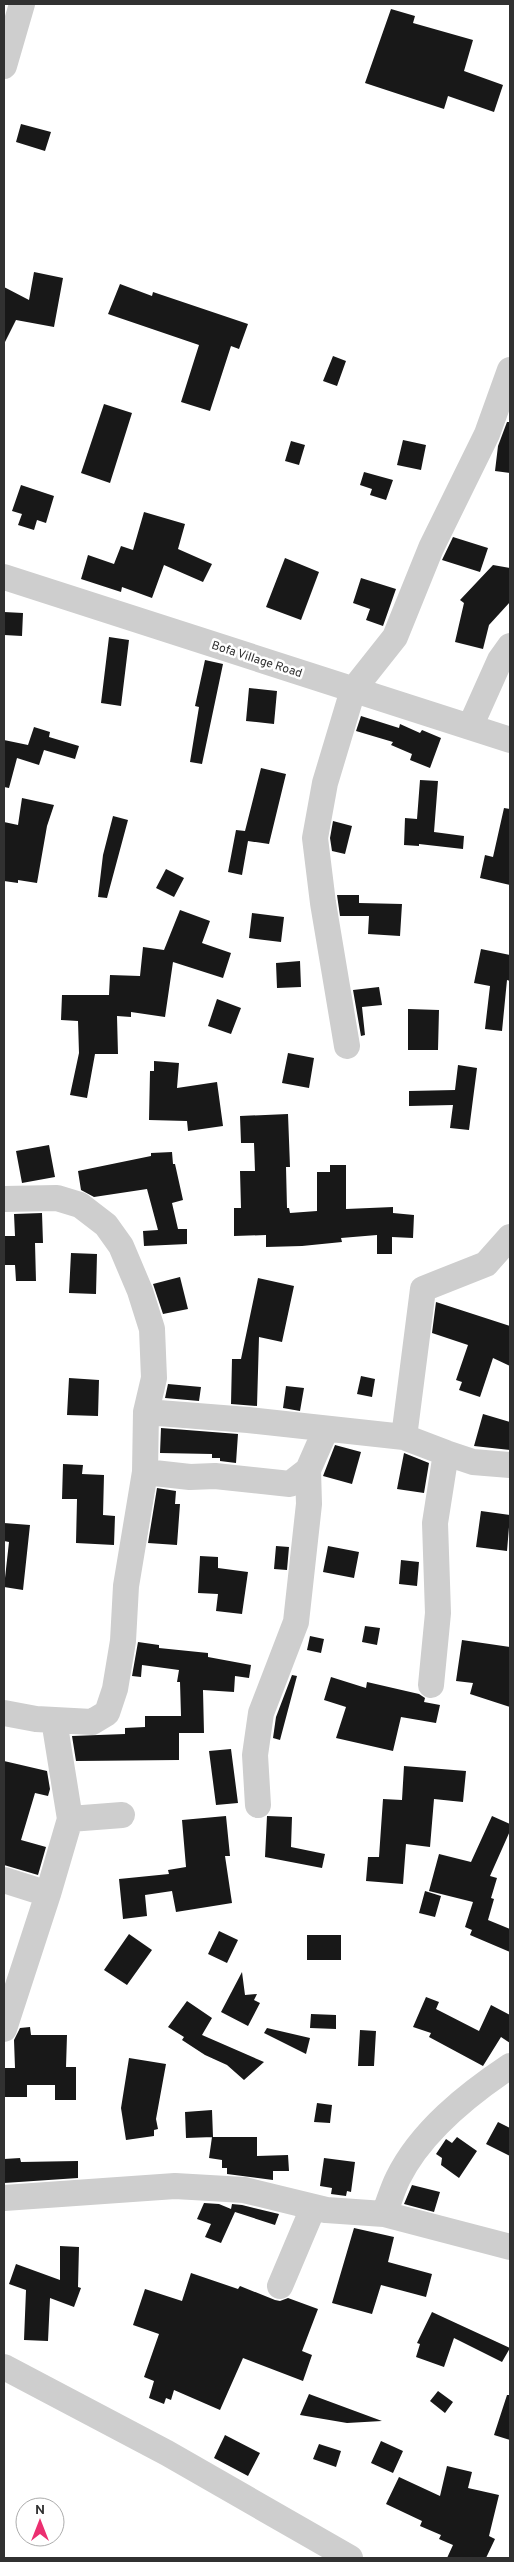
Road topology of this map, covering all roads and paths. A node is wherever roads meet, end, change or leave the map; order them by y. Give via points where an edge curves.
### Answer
1 (22, 4) edge
2 (4, 66) edge
3 (510, 370) edge
4 (4, 577) edge
5 (510, 646) edge
6 (353, 690) junction
7 (470, 728) junction
8 (510, 740) edge
9 (347, 1046) dead end
10 (4, 1199) edge
11 (510, 1237) edge
12 (146, 1412) junction
13 (326, 1429) junction
14 (404, 1437) junction
15 (446, 1453) junction
16 (510, 1465) edge
17 (308, 1470) junction
18 (145, 1472) junction
19 (431, 1685) dead end
20 (4, 1713) edge
21 (54, 1720) junction
22 (258, 1805) dead end
23 (122, 1815) dead end
24 (70, 1819) junction
25 (4, 1880) edge
26 (48, 1894) junction
27 (4, 2028) edge
28 (510, 2066) edge
29 (4, 2198) edge
30 (313, 2208) junction
31 (384, 2214) junction
32 (510, 2247) edge
33 (280, 2286) dead end
34 (4, 2367) edge
35 (350, 2558) edge

1 - 2 street
3 - 6 street via 487,434 431,548 395,637
4 - 6 street, Bofa Village Road
5 - 7 street via 500,660
6 - 7 street, Bofa Village Road
6 - 9 street via 324,783 315,838
7 - 8 street, Bofa Village Road
10 - 12 street via 57,1198 80,1205 106,1225 121,1246 152,1329 154,1378
11 - 14 street via 486,1264 423,1289
12 - 13 street
12 - 18 street
13 - 14 street
13 - 17 street
14 - 15 street
15 - 16 street via 473,1462
15 - 19 street via 435,1523 438,1613
17 - 18 street via 290,1484
17 - 22 street via 309,1504 296,1622 261,1713 255,1755
18 - 21 street via 126,1586 123,1641 115,1689 106,1713 92,1722
20 - 21 street
21 - 24 street
23 - 24 street
24 - 26 street
25 - 26 street
26 - 27 street
28 - 31 street via 476,2089 432,2129 398,2177
29 - 30 street via 175,2186 244,2190
30 - 31 street
30 - 33 street
31 - 32 street
34 - 35 street via 167,2453

